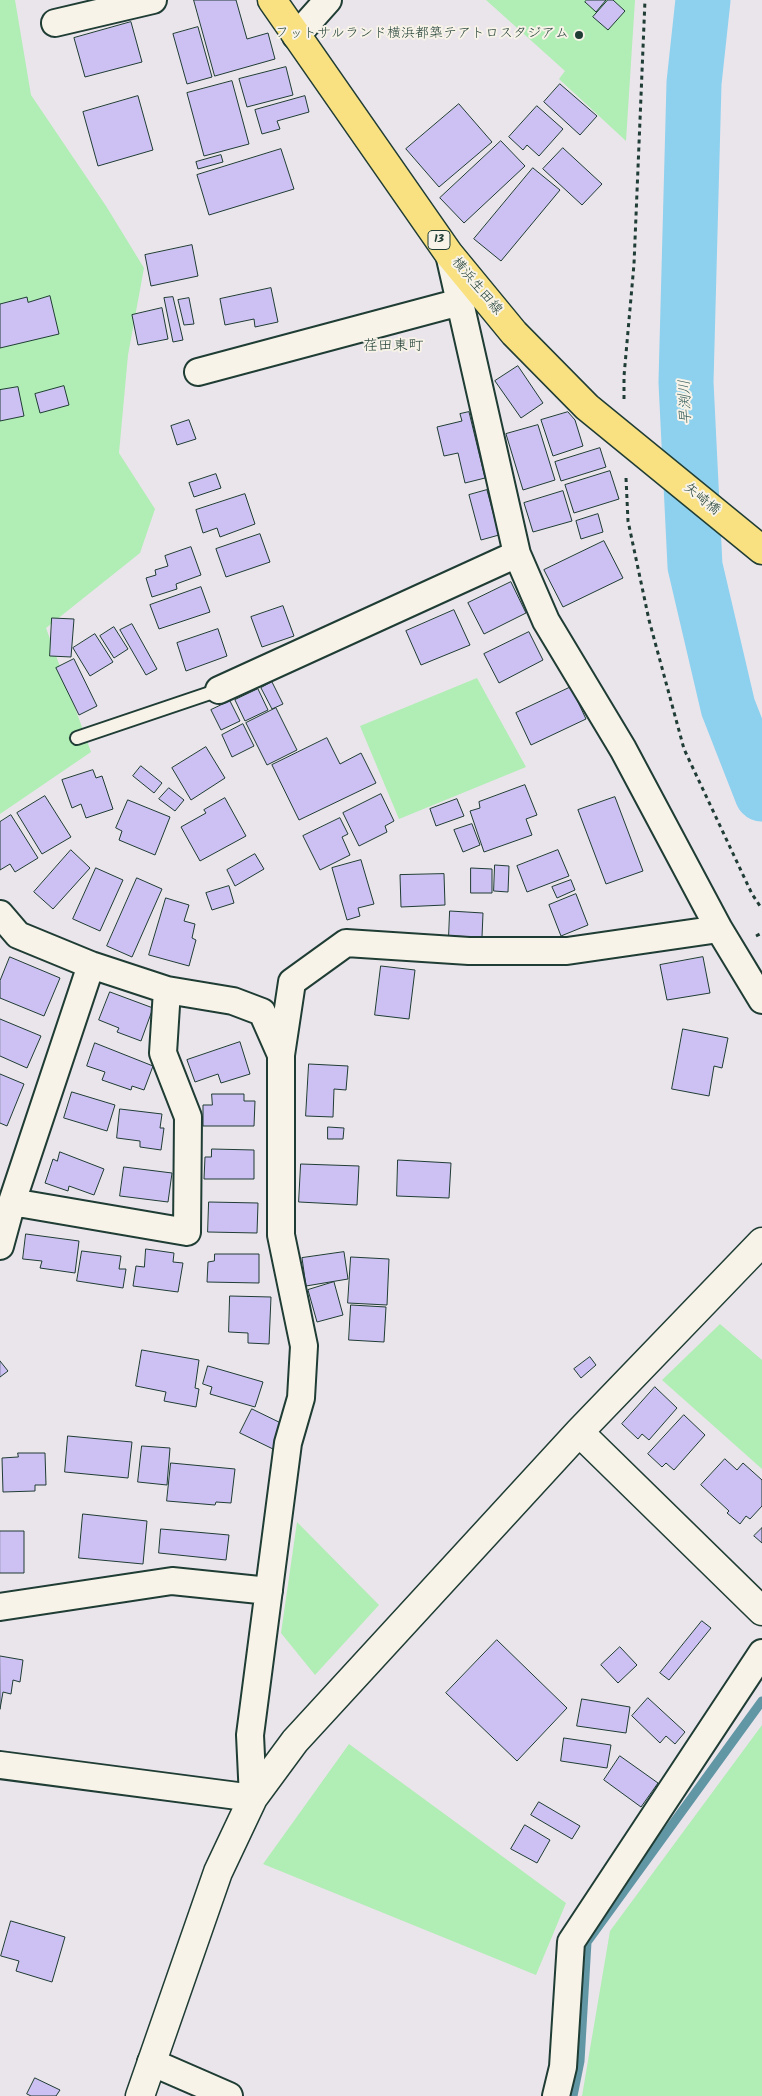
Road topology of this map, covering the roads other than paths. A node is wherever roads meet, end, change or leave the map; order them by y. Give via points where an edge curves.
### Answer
1 (153, 0) edge
2 (272, 0) edge
3 (328, 0) edge
4 (55, 23) dead end
5 (296, 36) junction
6 (449, 254) junction
7 (460, 302) junction
8 (198, 372) dead end
9 (633, 462) joint
10 (762, 550) edge
11 (517, 554) junction
12 (219, 690) joint
13 (77, 738) dead end
14 (0, 914) edge
15 (719, 929) junction
16 (91, 965) junction
17 (167, 990) junction
18 (762, 1000) edge
19 (282, 1055) junction
20 (12, 1202) junction
21 (762, 1242) edge
22 (0, 1246) edge
23 (579, 1432) junction
24 (269, 1591) junction
25 (0, 1607) edge
26 (762, 1610) edge
27 (762, 1653) edge
28 (0, 1765) edge
29 (253, 1798) junction
30 (151, 2062) junction
31 (140, 2096) edge
32 (229, 2096) edge
33 (556, 2096) edge

1 - 4 street
2 - 5 main road, 横浜生田線 / 13
3 - 5 street
5 - 6 main road, 横浜生田線 / 13
6 - 7 street
6 - 9 main road, 横浜生田線 / 13 via 521,340 587,407
7 - 8 street
7 - 11 street
9 - 10 main road, 矢崎橋 / 13
11 - 12 street
11 - 15 street via 546,621 623,749
12 - 13 lane
14 - 16 street via 18,935
15 - 18 street
15 - 19 street via 567,951 469,951 346,943 292,982
16 - 17 street
16 - 20 street
17 - 19 street via 233,1001 262,1012
17 - 20 street via 163,1053 188,1117 187,1232
19 - 24 street via 281,1235 304,1346 301,1398 288,1443
20 - 22 street
21 - 23 street
23 - 26 street
23 - 29 street via 295,1741
24 - 25 street via 172,1581
24 - 29 street via 250,1736
27 - 33 street via 571,1942 563,2067
28 - 29 street
29 - 30 street via 218,1872
30 - 31 street
30 - 32 street

